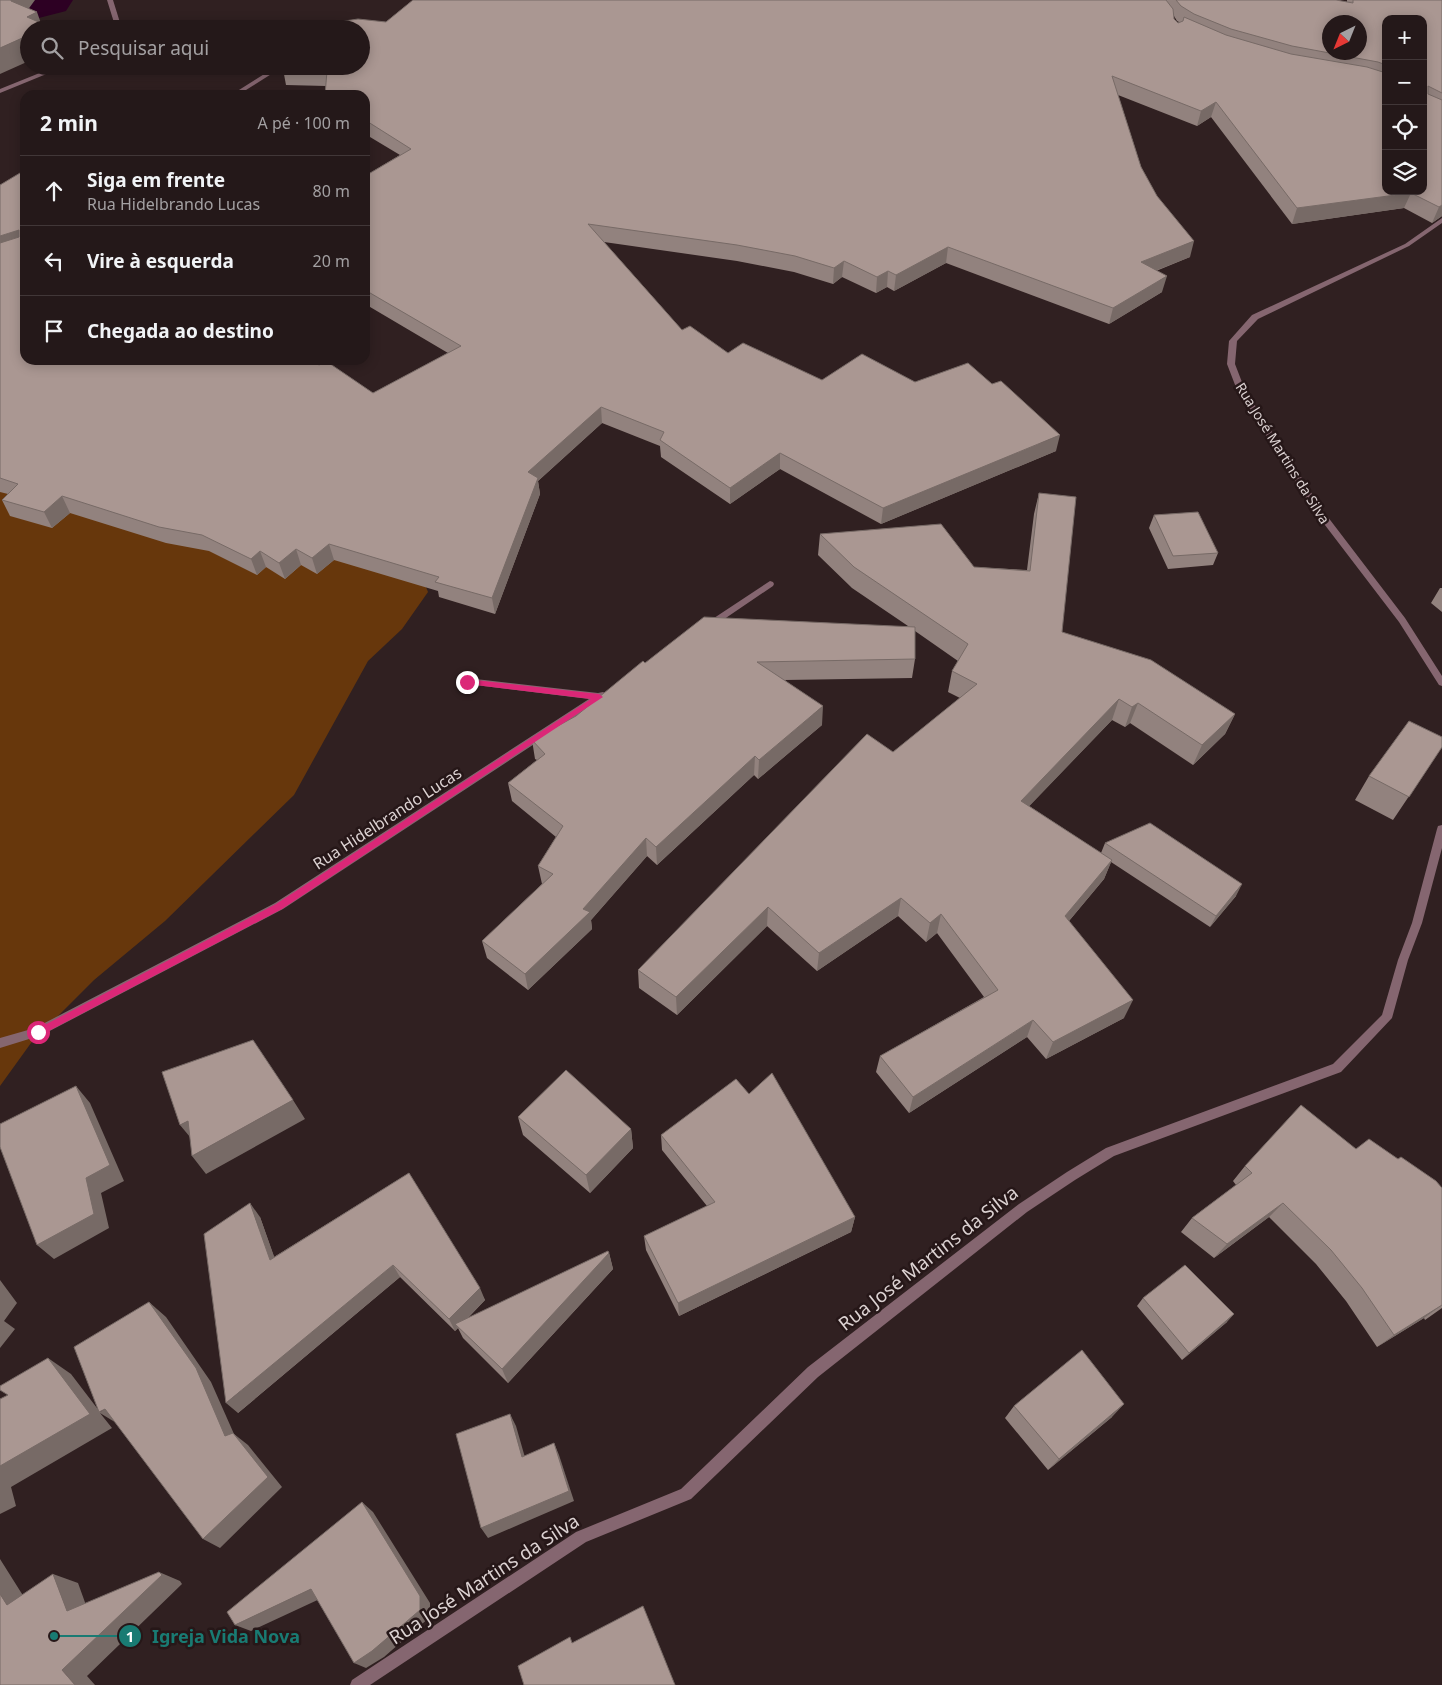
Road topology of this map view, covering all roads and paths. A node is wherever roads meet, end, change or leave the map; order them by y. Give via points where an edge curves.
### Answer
1 (110, 0) edge
2 (116, 20) edge
3 (41, 75) edge
4 (266, 75) edge
5 (242, 90) edge
6 (0, 92) edge
7 (1442, 220) edge
8 (770, 584) dead end
9 (704, 629) edge
10 (467, 682) dead end
11 (1442, 683) edge
12 (615, 687) edge
13 (599, 697) junction
14 (1442, 829) edge
15 (0, 1044) edge
16 (357, 1685) edge

1 - 2 street
3 - 6 street
4 - 5 street
7 - 11 street, Rua José Martins da Silva via 1407,245 1255,317 1232,341 1231,364 1241,390 1318,510 1402,620
8 - 9 street
10 - 13 street
12 - 13 street, Rua Hidelbrando Lucas
13 - 15 street, Rua Hidelbrando Lucas via 279,906 38,1032
14 - 16 street, Rua José Martins da Silva via 1388,1018 1337,1068 1110,1152 1087,1166 1023,1208 813,1372 686,1494 582,1537

